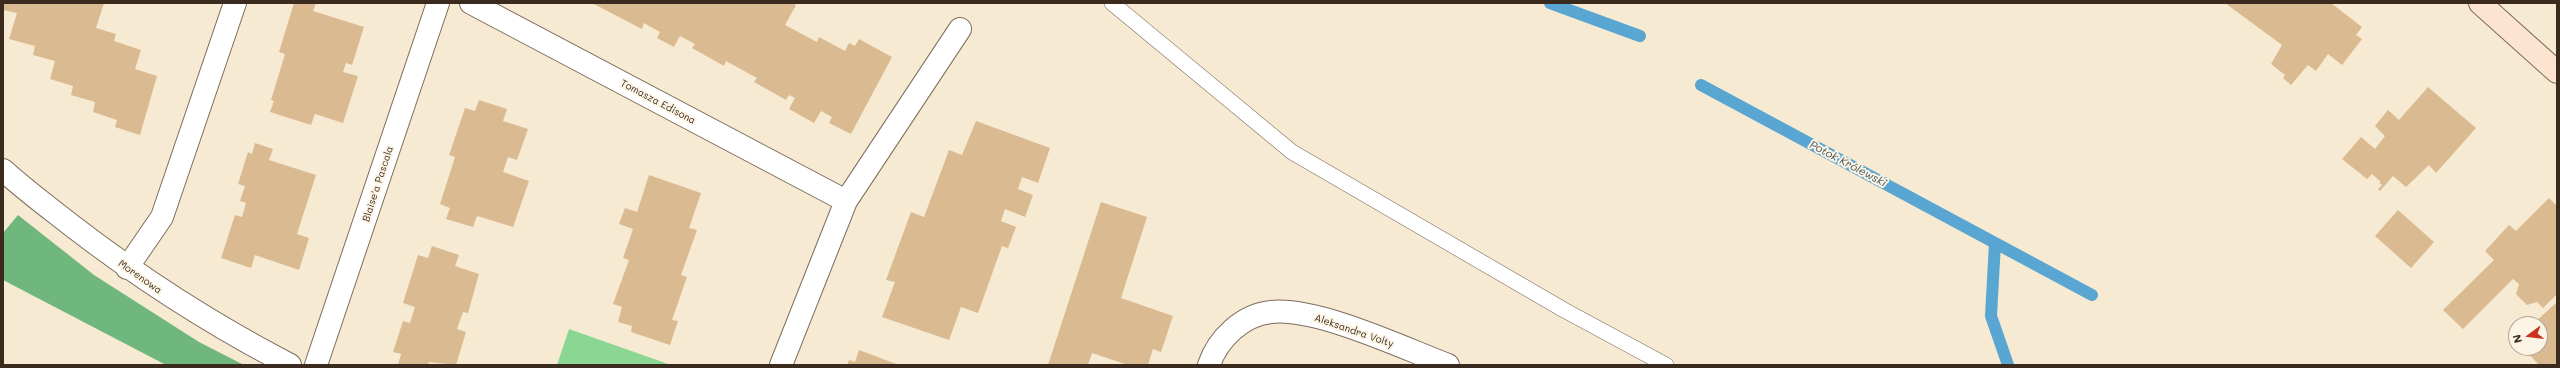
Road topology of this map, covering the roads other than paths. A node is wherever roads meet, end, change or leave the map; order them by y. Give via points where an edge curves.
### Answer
1 (235, 3) edge
2 (438, 3) edge
3 (471, 3) edge
4 (1112, 3) edge
5 (2480, 3) edge
6 (960, 28) dead end
7 (2557, 72) edge
8 (3, 170) edge
9 (846, 201) junction
10 (127, 268) junction
11 (290, 365) edge
12 (316, 365) edge
13 (781, 365) edge
14 (1209, 365) edge
15 (1448, 365) edge
16 (1666, 365) edge

1 - 10 street via 162,217
2 - 12 street, Blaise'a Pascala
3 - 9 street, Tomasza Edisona
4 - 16 lane via 1292,152 1564,310
5 - 7 main road
6 - 9 street
8 - 10 street, Morenowa
9 - 13 street
10 - 11 street, Morenowa via 236,337
14 - 15 street, Aleksandra Volty via 1226,336 1243,320 1270,312 1306,314

